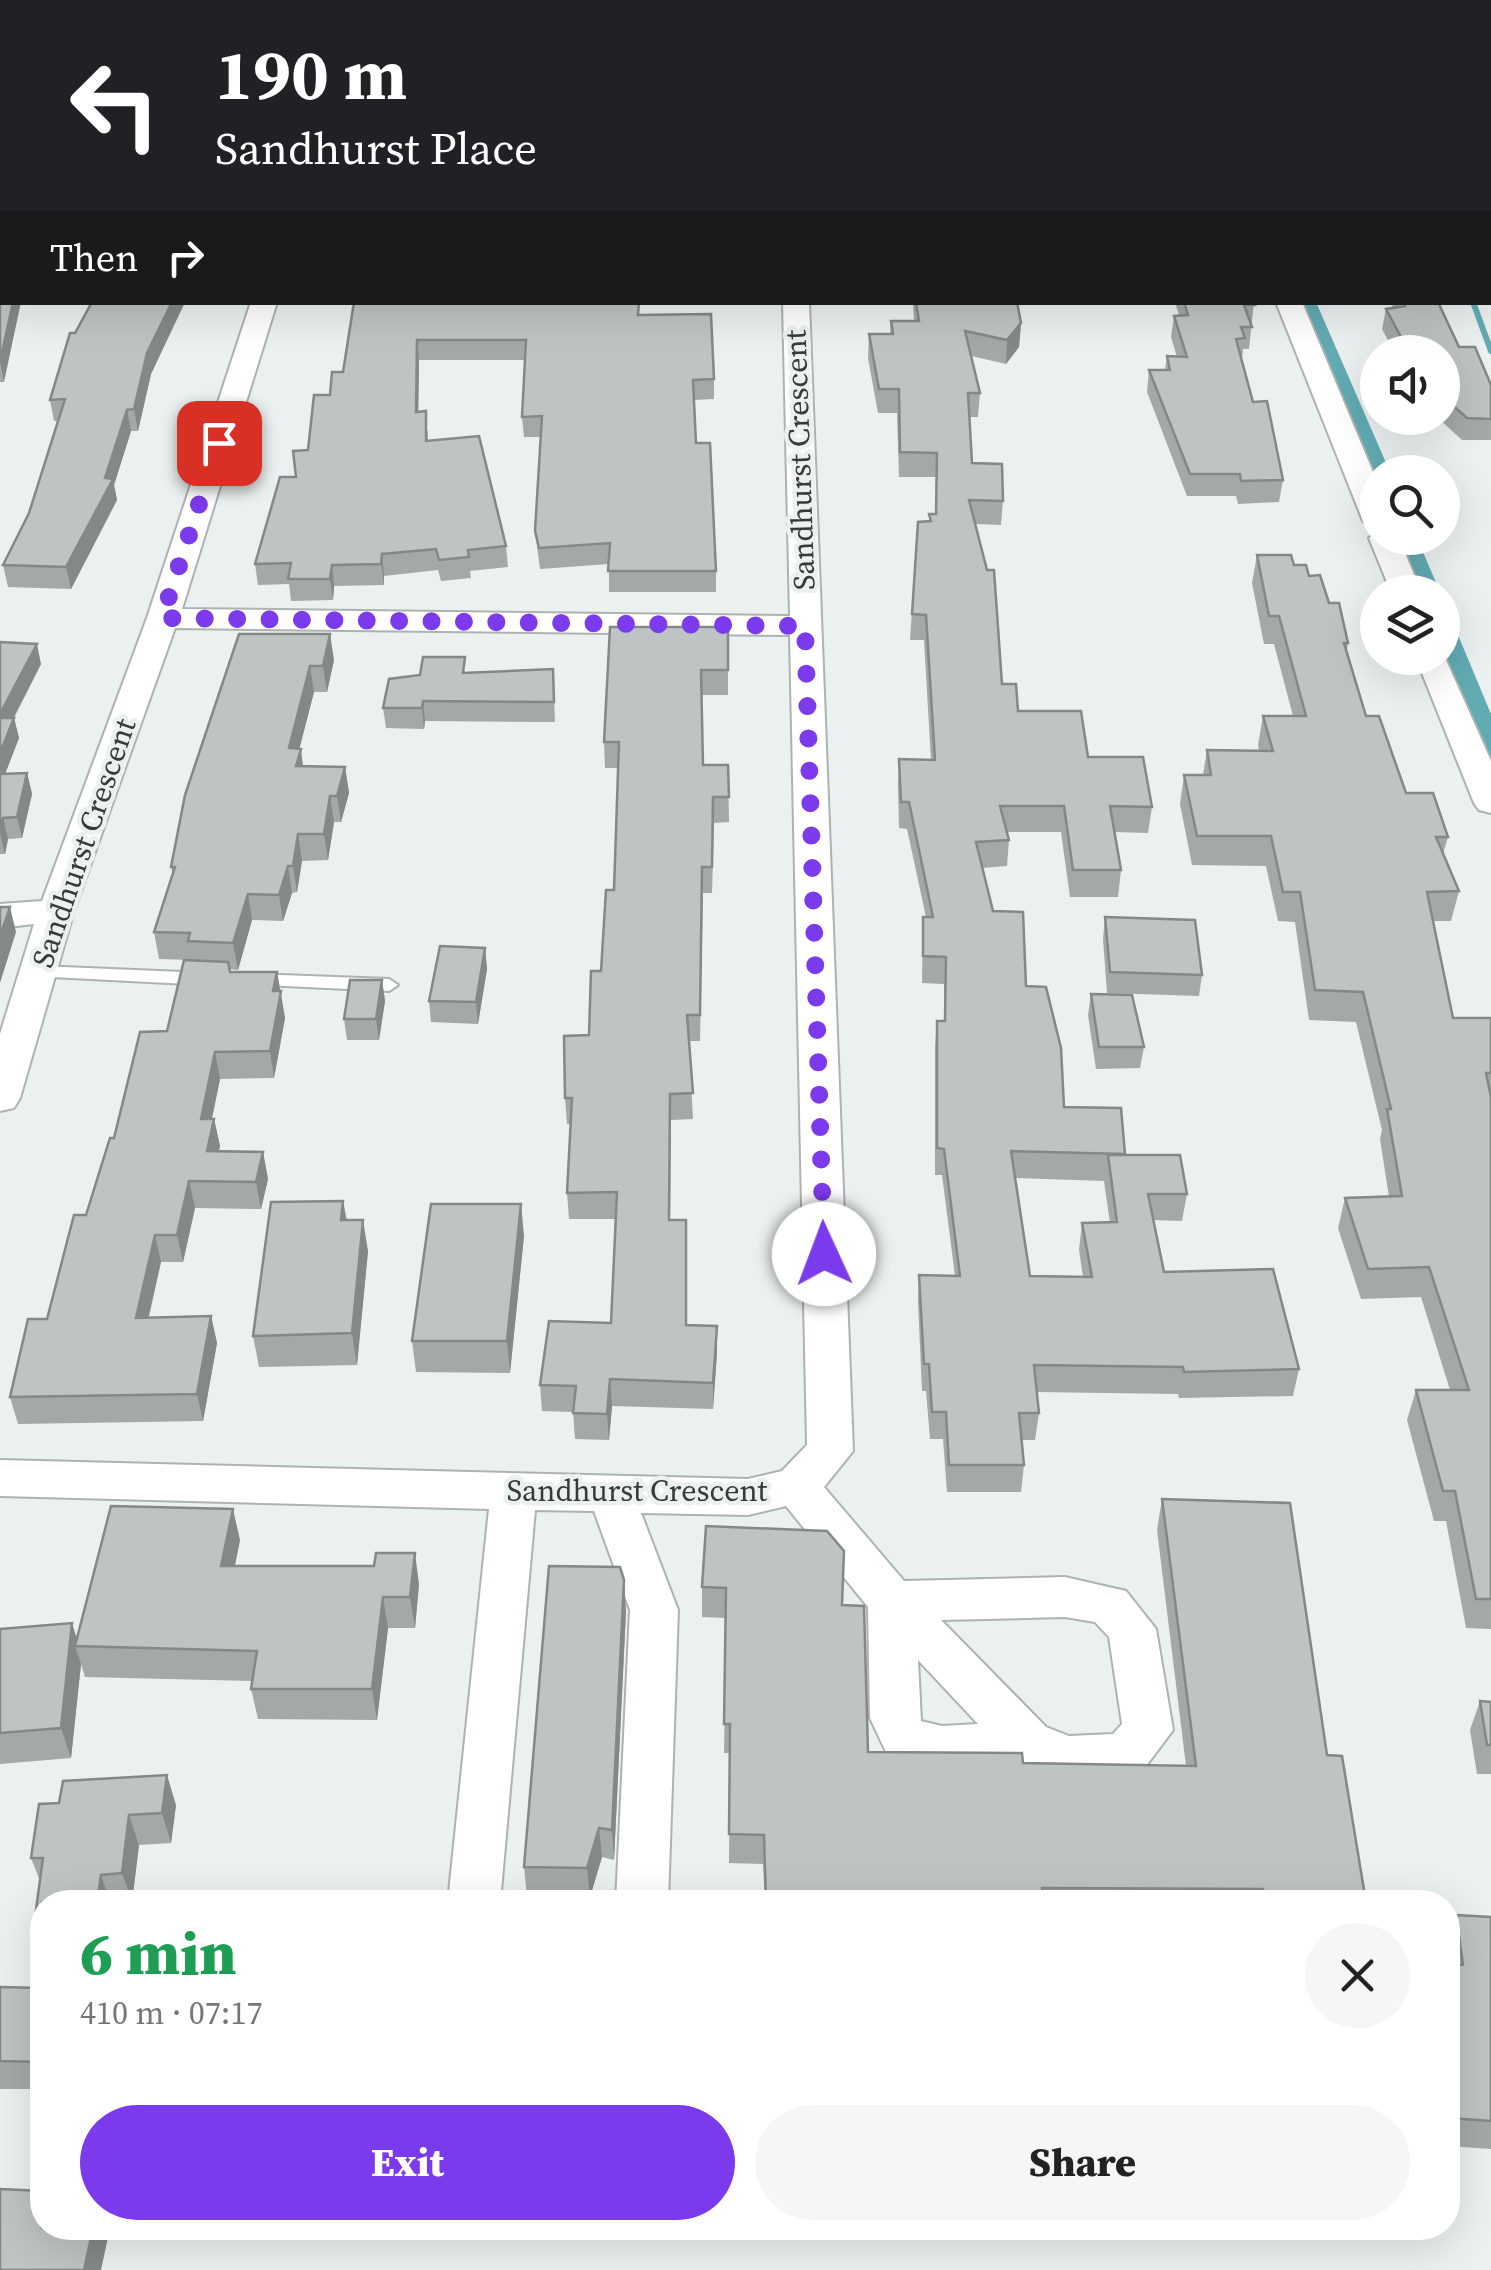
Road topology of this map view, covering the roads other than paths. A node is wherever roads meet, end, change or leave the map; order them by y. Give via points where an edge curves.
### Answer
1 (263, 305) edge
2 (796, 305) edge
3 (1290, 305) edge
4 (1360, 478) edge
5 (162, 618) junction
6 (805, 626) junction
7 (1439, 675) edge
8 (1491, 803) edge
9 (56, 911) junction
10 (0, 916) edge
11 (39, 972) junction
12 (389, 985) dead end
13 (0, 1098) edge
14 (0, 1478) edge
15 (796, 1486) junction
16 (514, 1492) junction
17 (612, 1492) junction
18 (892, 1601) junction
19 (1028, 1742) junction
20 (475, 1890) edge
21 (642, 1890) edge

1 - 5 street, Sandhurst Crescent
2 - 6 street, Sandhurst Crescent
3 - 4 street
5 - 6 street
5 - 9 street, Sandhurst Crescent
6 - 15 street, Sandhurst Crescent via 830,1450
7 - 8 street
9 - 10 street
9 - 11 street, Sandhurst Crescent
11 - 12 lane
11 - 13 street, Sandhurst Crescent
14 - 16 street, Sandhurst Crescent
15 - 17 street, Sandhurst Crescent via 748,1497
15 - 18 street
16 - 17 street, Sandhurst Crescent
16 - 20 street
17 - 21 street via 654,1610
18 - 19 street
18 - 19 street via 895,1718 905,1739 942,1748
18 - 19 street via 1065,1597 1108,1605 1132,1629 1148,1730 1125,1755 1068,1758

